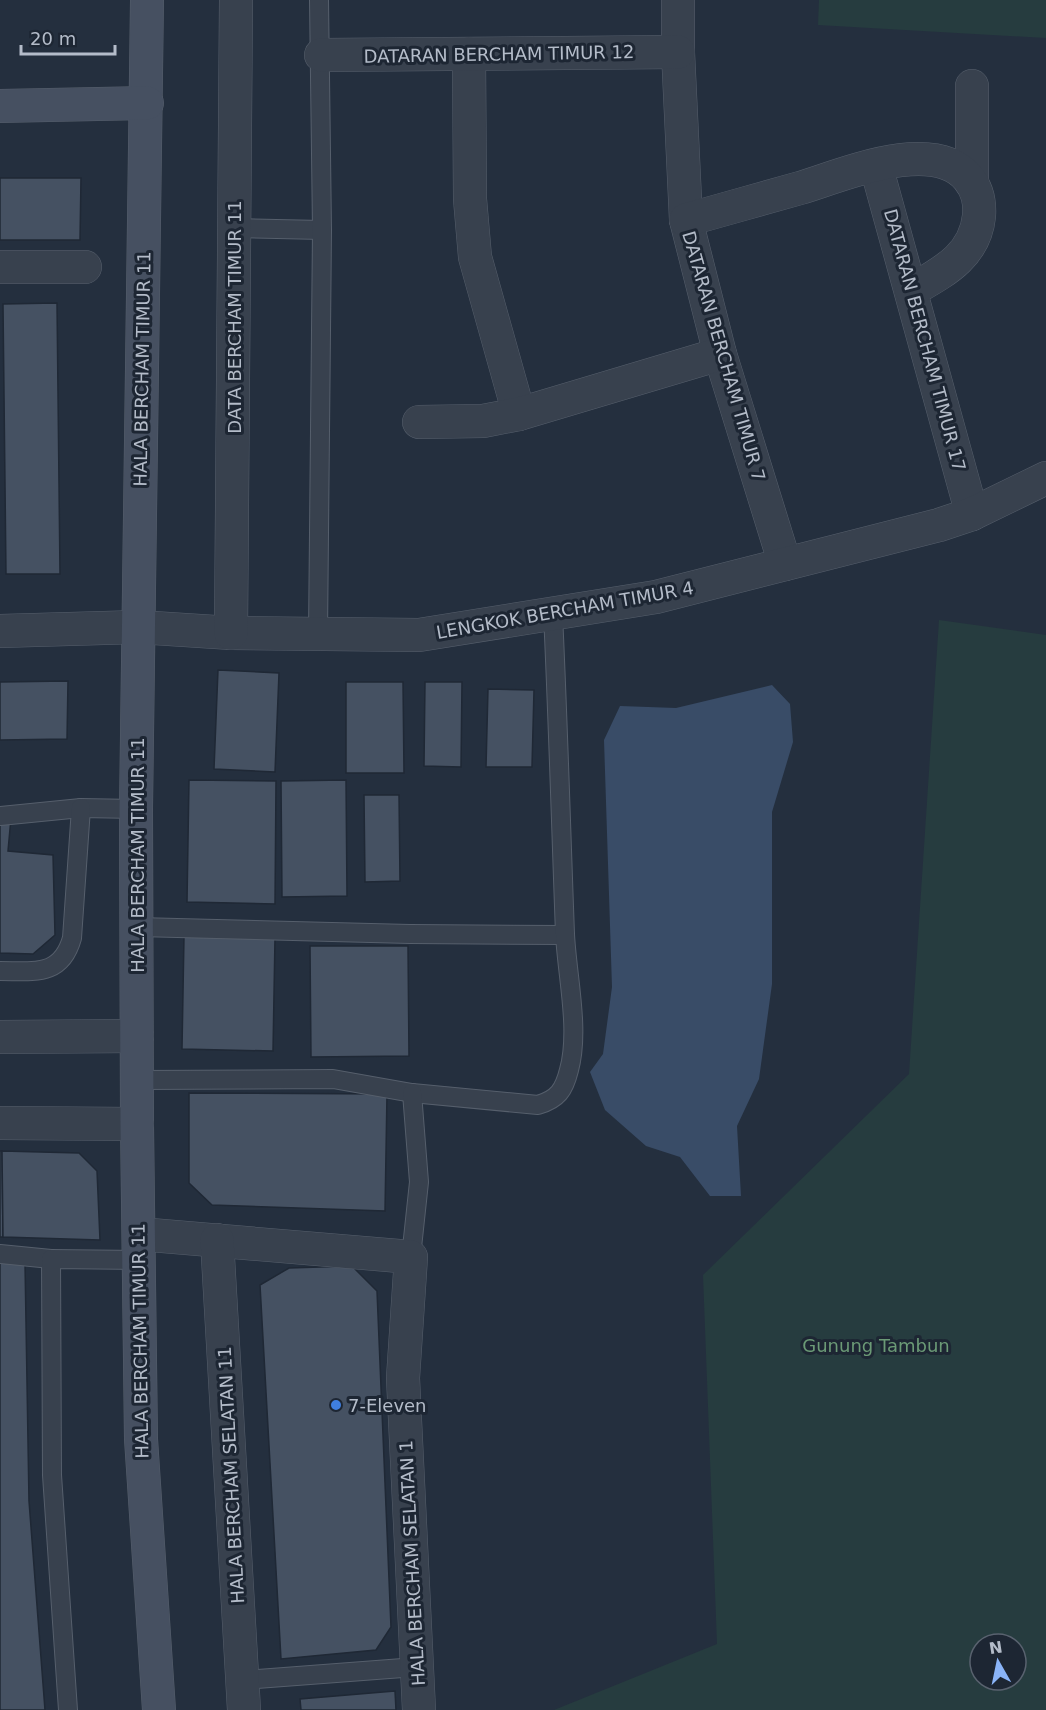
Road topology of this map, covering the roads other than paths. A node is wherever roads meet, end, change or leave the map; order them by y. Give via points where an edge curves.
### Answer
1 (147, 0) edge
2 (236, 0) edge
3 (319, 0) edge
4 (678, 0) edge
5 (678, 52) junction
6 (469, 54) junction
7 (321, 55) junction
8 (972, 86) dead end
9 (147, 103) junction
10 (0, 106) edge
11 (876, 166) junction
12 (972, 183) junction
13 (686, 220) junction
14 (234, 228) junction
15 (322, 230) junction
16 (0, 267) edge
17 (85, 267) dead end
18 (912, 290) junction
19 (720, 354) junction
20 (519, 414) junction
21 (419, 422) dead end
22 (1046, 478) edge
23 (972, 514) junction
24 (785, 564) junction
25 (553, 614) junction
26 (138, 627) junction
27 (0, 631) edge
28 (231, 633) junction
29 (318, 634) junction
30 (81, 808) junction
31 (136, 809) junction
32 (0, 816) edge
33 (138, 927) junction
34 (565, 935) junction
35 (0, 971) edge
36 (137, 1036) junction
37 (0, 1037) edge
38 (137, 1080) junction
39 (412, 1093) junction
40 (0, 1122) edge
41 (136, 1124) junction
42 (217, 1239) junction
43 (139, 1247) junction
44 (0, 1254) edge
45 (411, 1257) junction
46 (51, 1259) junction
47 (416, 1667) junction
48 (243, 1695) edge
49 (68, 1710) edge
50 (159, 1710) edge
51 (420, 1710) edge

1 - 9 street, HALA BERCHAM TIMUR 11
2 - 14 street, DATA BERCHAM TIMUR 11
3 - 7 lane
4 - 5 street, DATARAN BERCHAM TIMUR 7
5 - 6 street, DATARAN BERCHAM TIMUR 12
5 - 13 street, DATARAN BERCHAM TIMUR 7
6 - 7 street, DATARAN BERCHAM TIMUR 12
6 - 20 street via 470,199 475,257
7 - 15 lane
8 - 12 street
9 - 10 street
9 - 26 street, HALA BERCHAM TIMUR 11
11 - 12 street via 925,159 948,163
11 - 13 street
11 - 18 street, DATARAN BERCHAM TIMUR 17
12 - 18 street via 980,206 970,244 959,260
13 - 19 street, DATARAN BERCHAM TIMUR 7
14 - 15 lane
14 - 28 street, DATA BERCHAM TIMUR 11
15 - 29 lane
16 - 17 street
18 - 23 street, DATARAN BERCHAM TIMUR 17
19 - 20 street
19 - 24 street, DATARAN BERCHAM TIMUR 7
20 - 21 street via 483,421
22 - 23 street, LENGKOK BERCHAM TIMUR 4
23 - 24 street, LENGKOK BERCHAM TIMUR 4
24 - 25 street, LENGKOK BERCHAM TIMUR 4 via 656,597
25 - 29 street, LENGKOK BERCHAM TIMUR 4 via 419,635
25 - 34 lane
26 - 27 street, LENGKOK BERCHAM TIMUR 4
26 - 28 street, LENGKOK BERCHAM TIMUR 4
26 - 31 street, HALA BERCHAM TIMUR 11
28 - 29 street, LENGKOK BERCHAM TIMUR 4
30 - 31 lane
30 - 32 lane
30 - 35 lane via 68,952 60,963 47,970
31 - 33 street, HALA BERCHAM TIMUR 11
33 - 34 lane
33 - 36 street, HALA BERCHAM TIMUR 11
34 - 39 lane via 572,1040 570,1069 554,1101 538,1105
36 - 37 street
36 - 38 street, HALA BERCHAM TIMUR 11
38 - 39 lane via 333,1079
38 - 41 street, HALA BERCHAM TIMUR 11
39 - 45 lane via 419,1182
40 - 41 street
41 - 43 street, HALA BERCHAM TIMUR 11
42 - 43 street
42 - 45 street
42 - 48 street, HALA BERCHAM SELATAN 11
43 - 46 lane
43 - 50 street, HALA BERCHAM TIMUR 11 via 141,1439
44 - 46 lane
45 - 47 street, HALA BERCHAM SELATAN 1 via 404,1378
46 - 49 lane via 52,1475
47 - 48 lane
47 - 51 street, HALA BERCHAM SELATAN 1

